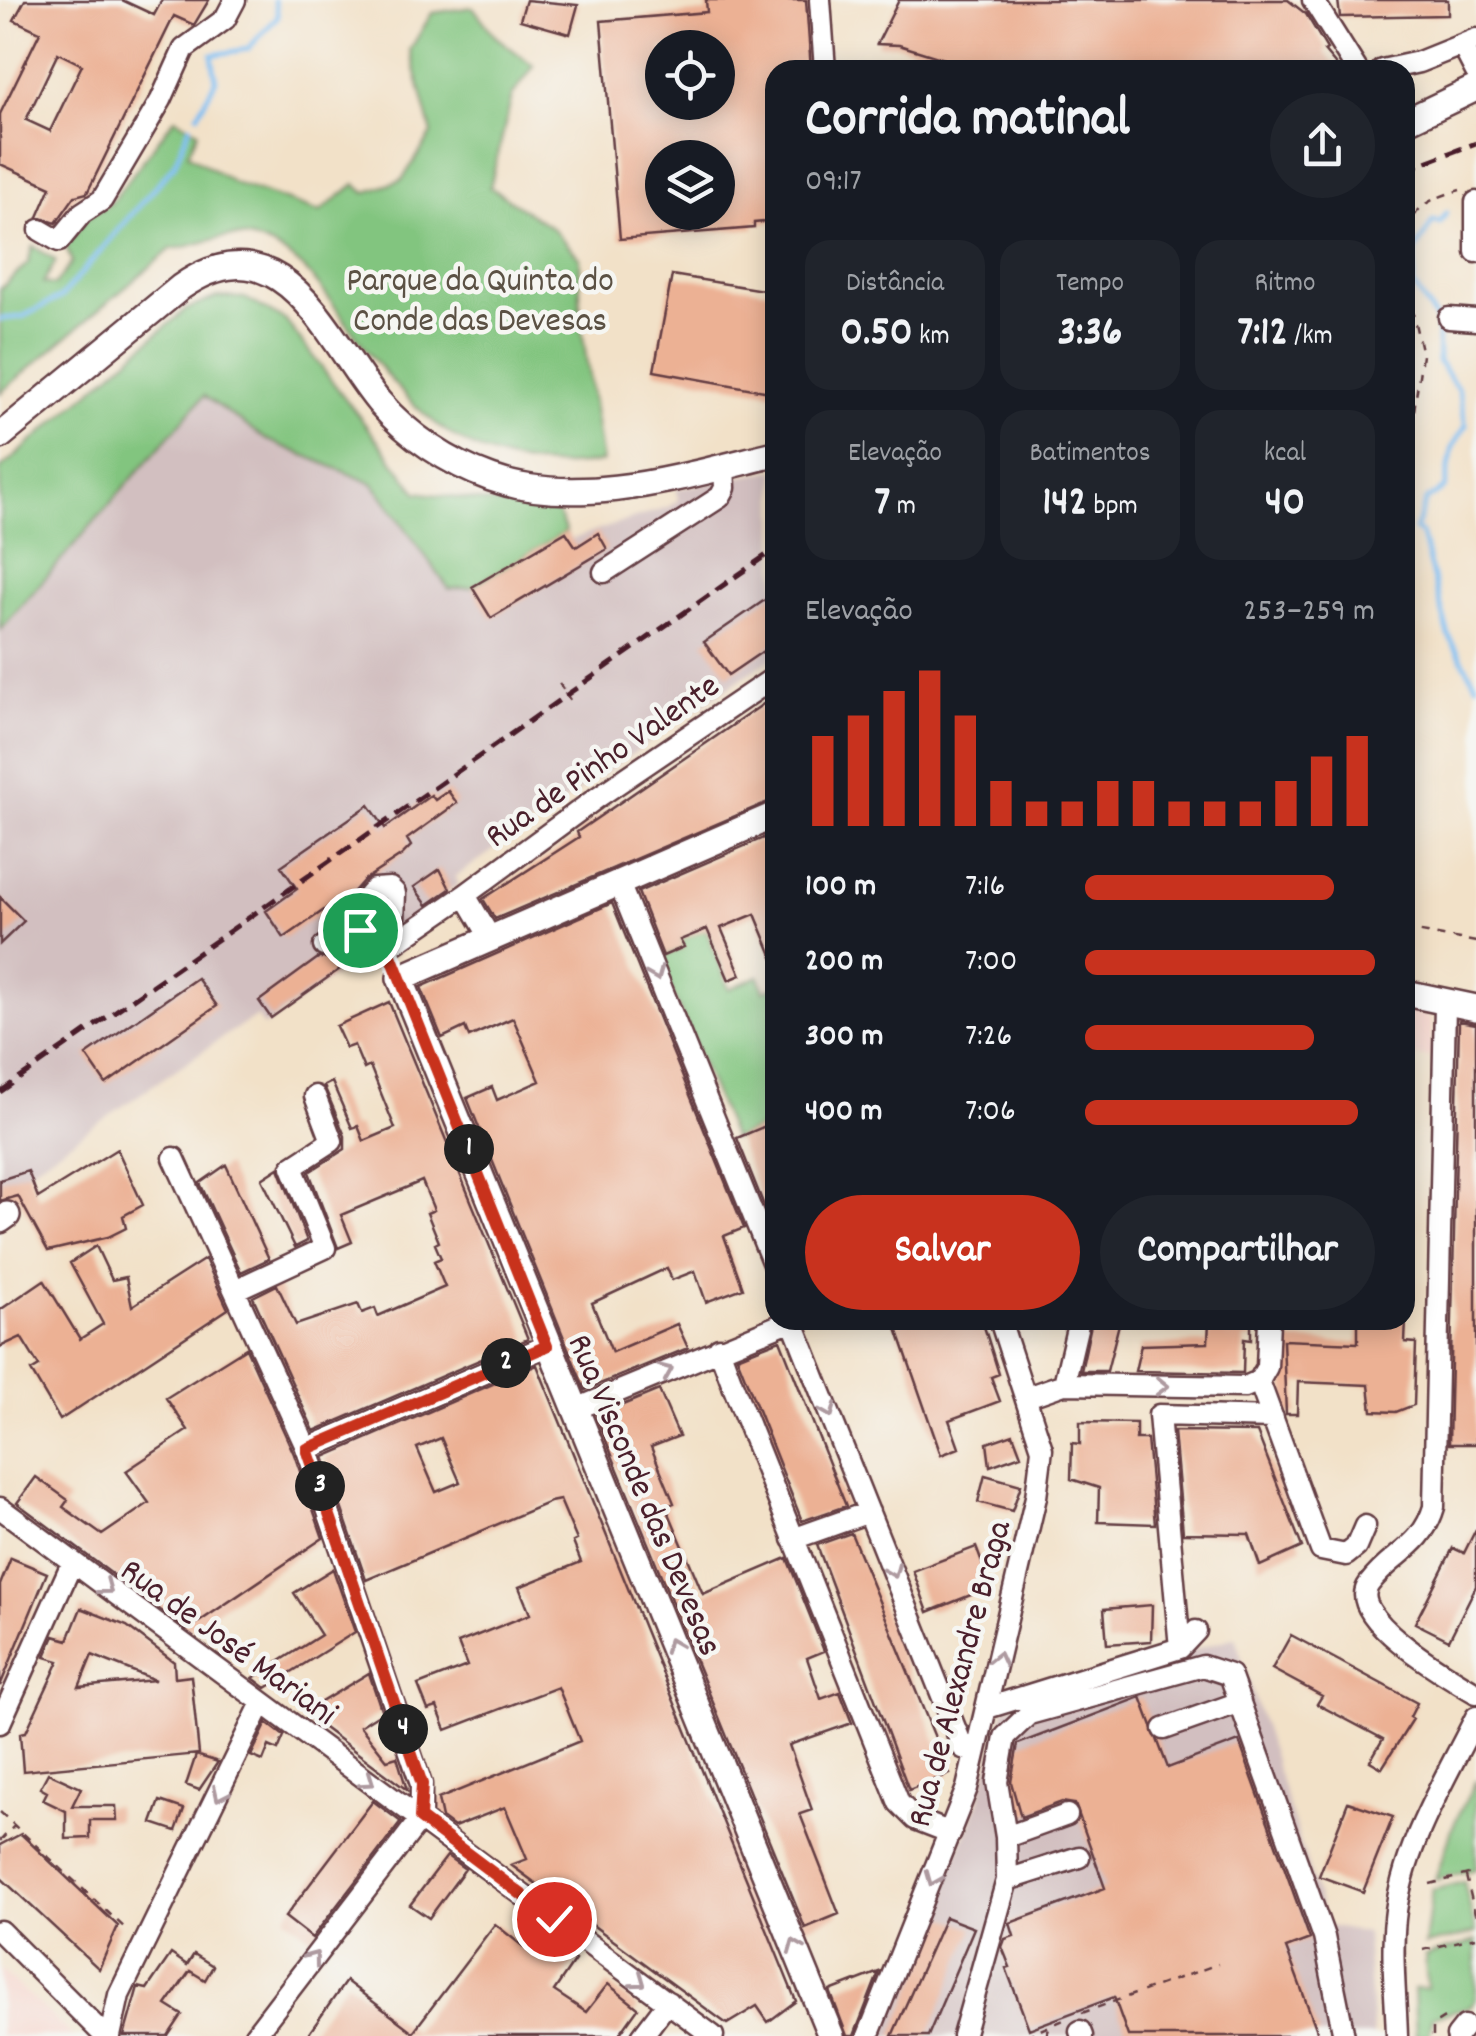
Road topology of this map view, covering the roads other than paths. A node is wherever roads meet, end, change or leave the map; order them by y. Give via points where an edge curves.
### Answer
1 (234, 0) edge
2 (820, 0) edge
3 (1312, 0) edge
4 (1469, 42) edge
5 (824, 60) edge
6 (1351, 60) edge
7 (1415, 63) edge
8 (1476, 72) edge
9 (1476, 88) edge
10 (1415, 117) edge
11 (1468, 196) edge
12 (40, 230) dead end
13 (1476, 252) edge
14 (1438, 319) road end
15 (1476, 320) edge
16 (0, 436) edge
17 (765, 456) edge
18 (724, 466) junction
19 (604, 572) dead end
20 (765, 684) edge
21 (765, 820) edge
22 (619, 883) junction
23 (465, 895) junction
24 (491, 940) junction
25 (379, 941) junction
26 (324, 946) dead end
27 (400, 978) junction
28 (1415, 996) edge
29 (1445, 1005) junction
30 (1476, 1008) edge
31 (316, 1096) dead end
32 (174, 1158) dead end
33 (765, 1243) edge
34 (235, 1290) junction
35 (766, 1330) edge
36 (796, 1330) edge
37 (1004, 1330) edge
38 (1076, 1330) edge
39 (1268, 1330) edge
40 (547, 1346) junction
41 (719, 1348) junction
42 (1259, 1381) junction
43 (1064, 1384) junction
44 (1027, 1397) junction
45 (576, 1409) junction
46 (1272, 1418) junction
47 (307, 1449) junction
48 (0, 1508) edge
49 (869, 1512) junction
50 (1365, 1526) dead end
51 (793, 1539) junction
52 (72, 1563) junction
53 (1196, 1631) dead end
54 (1180, 1648) junction
55 (1476, 1693) edge
56 (1240, 1702) junction
57 (262, 1706) junction
58 (987, 1708) junction
59 (1476, 1717) edge
60 (0, 1723) edge
61 (1164, 1729) dead end
62 (975, 1753) junction
63 (1067, 1815) dead end
64 (420, 1818) junction
65 (951, 1833) junction
66 (1006, 1837) junction
67 (1079, 1857) dead end
68 (1007, 1880) junction
69 (0, 1931) edge
70 (119, 1995) junction
71 (70, 1997) junction
72 (668, 2002) junction
73 (108, 2036) edge
74 (254, 2036) edge
75 (642, 2036) edge
76 (713, 2036) edge
77 (831, 2036) edge
78 (868, 2036) edge
79 (962, 2036) edge
80 (1344, 2036) edge
81 (1397, 2036) edge

1 - 12 street via 226,19 184,50 102,200 60,241
2 - 5 street
3 - 6 street
4 - 7 street
4 - 8 street
9 - 10 main road
11 - 13 street
14 - 15 street
16 - 18 main road via 181,286 214,270 243,266 294,286 389,412 426,444 490,478 585,490
17 - 18 main road
18 - 19 street via 720,497
20 - 23 street, Rua de Pinho Valente
21 - 22 main road
22 - 24 main road
22 -> 33 street
23 - 24 street
23 - 25 street, Rua de Pinho Valente
24 - 27 main road
25 - 26 street
25 - 27 street
27 - 40 main road, Rua Visconde das Devesas
28 - 29 main road
29 - 30 main road
29 - 55 street via 1434,1507 1427,1530 1367,1586 1364,1600 1369,1615
31 - 34 street via 332,1141 292,1166 324,1248
32 - 34 street
34 - 47 street
35 - 41 street
36 -> 49 street
37 - 44 street, Rua de Alexandre Braga
38 - 43 street
39 - 42 street via 1267,1367
40 - 45 main road, Rua Visconde das Devesas
40 - 47 street
45 -> 41 street
41 - 51 street
43 -> 42 street via 1245,1387
42 - 46 street
43 - 44 street
58 -> 44 street, Rua de Alexandre Braga via 1036,1497 1042,1449
77 -> 45 main road, Rua Visconde das Devesas
46 - 50 street via 1321,1550 1346,1555
46 - 54 street via 1158,1415
47 - 64 street via 422,1784
48 - 52 street, Rua de José Mariani
49 - 51 street
49 -> 62 street via 964,1748
51 - 65 street via 899,1803
52 -> 57 street, Rua de José Mariani
52 - 60 street
53 - 54 street
54 - 58 street
56 - 61 street
56 - 66 street via 1230,1675 1203,1666 1029,1714 1005,1737 996,1782
56 - 80 street via 1324,1937
57 -> 64 street, Rua de José Mariani
57 -> 70 street
58 - 62 street, Rua de Alexandre Braga
59 - 81 street via 1400,1890
62 - 65 street, Rua de Alexandre Braga
63 - 66 street
64 -> 72 street, Rua de José Mariani
74 -> 64 street
65 -> 78 street, Rua de Alexandre Braga
66 - 68 street
67 - 68 street
68 - 79 street
69 - 71 street
70 - 71 street via 100,2005
70 - 73 street
71 - 73 street
72 - 75 street
72 - 76 street, Rua de José Mariani

